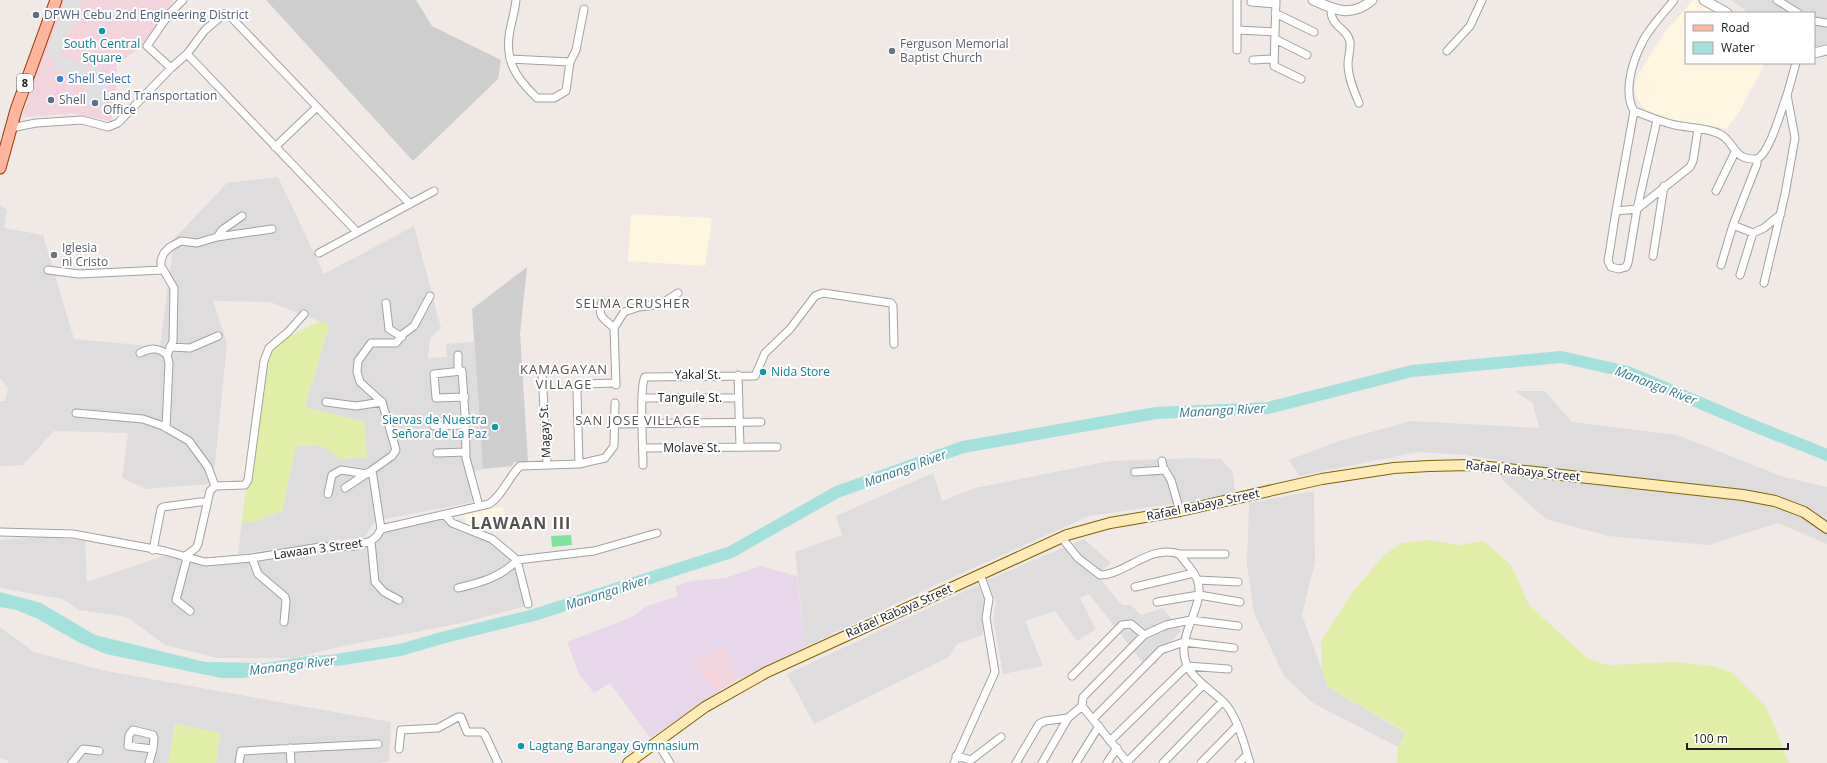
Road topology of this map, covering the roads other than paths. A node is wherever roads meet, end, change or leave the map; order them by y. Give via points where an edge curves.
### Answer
1 (56, 0) edge
2 (182, 0) edge
3 (516, 0) edge
4 (1237, 0) edge
5 (1372, 0) edge
6 (1482, 0) edge
7 (1674, 0) edge
8 (1704, 0) edge
9 (1777, 0) edge
10 (1318, 1) edge
11 (1251, 2) dead end
12 (1276, 2) edge
13 (1331, 8) junction
14 (584, 9) dead end
15 (1725, 12) edge
16 (1796, 12) edge
17 (1275, 13) junction
18 (1815, 21) edge
19 (1827, 23) edge
20 (1237, 30) junction
21 (1314, 32) dead end
22 (1275, 35) junction
23 (1237, 50) dead end
24 (1827, 50) edge
25 (1447, 51) dead end
26 (1815, 53) edge
27 (187, 54) junction
28 (1307, 55) dead end
29 (510, 59) junction
30 (1274, 59) junction
31 (1253, 60) dead end
32 (570, 62) junction
33 (1796, 64) edge
34 (171, 68) junction
35 (1300, 79) dead end
36 (1788, 95) junction
37 (1359, 103) dead end
38 (316, 107) junction
39 (1634, 111) junction
40 (1657, 120) junction
41 (11, 128) junction
42 (1698, 129) junction
43 (275, 147) junction
44 (1735, 152) junction
45 (1757, 159) junction
46 (0, 168) edge
47 (1664, 186) junction
48 (434, 191) dead end
49 (1716, 191) dead end
50 (410, 204) junction
51 (1637, 209) junction
52 (1616, 211) junction
53 (1781, 214) junction
54 (242, 216) dead end
55 (1733, 225) junction
56 (272, 228) dead end
57 (358, 232) junction
58 (1753, 233) junction
59 (217, 237) junction
60 (319, 253) dead end
61 (1653, 256) dead end
62 (1721, 265) dead end
63 (48, 270) dead end
64 (163, 270) junction
65 (1740, 275) dead end
66 (1764, 283) dead end
67 (678, 292) dead end
68 (430, 296) dead end
69 (602, 302) dead end
70 (386, 303) dead end
71 (304, 314) dead end
72 (614, 328) junction
73 (218, 336) dead end
74 (402, 337) junction
75 (894, 344) dead end
76 (170, 347) junction
77 (140, 354) dead end
78 (167, 355) junction
79 (458, 355) dead end
80 (458, 371) junction
81 (542, 372) dead end
82 (738, 375) junction
83 (465, 397) junction
84 (642, 398) junction
85 (739, 398) junction
86 (326, 402) dead end
87 (382, 402) junction
88 (615, 403) dead end
89 (76, 413) dead end
90 (761, 422) dead end
91 (643, 423) junction
92 (740, 423) junction
93 (615, 424) junction
94 (465, 425) junction
95 (434, 426) dead end
96 (166, 428) junction
97 (777, 447) dead end
98 (643, 448) junction
99 (740, 448) junction
100 (466, 452) junction
101 (437, 453) dead end
102 (1162, 461) dead end
103 (578, 464) junction
104 (546, 465) junction
105 (643, 465) dead end
106 (1165, 470) junction
107 (369, 472) junction
108 (1135, 472) dead end
109 (215, 486) junction
110 (346, 488) dead end
111 (328, 494) dead end
112 (207, 502) junction
113 (479, 506) junction
114 (1180, 511) junction
115 (445, 515) junction
116 (381, 528) junction
117 (1827, 528) edge
118 (0, 532) edge
119 (657, 533) dead end
120 (1061, 537) junction
121 (371, 541) junction
122 (153, 550) junction
123 (1179, 554) junction
124 (1225, 554) dead end
125 (185, 557) junction
126 (252, 558) junction
127 (517, 560) junction
128 (1194, 573) junction
129 (980, 574) junction
130 (1198, 580) junction
131 (1238, 582) dead end
132 (1135, 587) dead end
133 (458, 588) dead end
134 (1199, 595) junction
135 (399, 600) dead end
136 (1157, 602) dead end
137 (1240, 602) dead end
138 (528, 604) dead end
139 (190, 611) dead end
140 (1191, 620) junction
141 (284, 622) dead end
142 (1238, 626) dead end
143 (1144, 635) junction
144 (1184, 642) junction
145 (1234, 648) dead end
146 (1187, 666) junction
147 (1228, 669) dead end
148 (1072, 676) dead end
149 (1203, 685) junction
150 (1222, 702) junction
151 (1082, 706) junction
152 (1068, 718) junction
153 (1093, 719) junction
154 (1099, 726) junction
155 (1237, 726) junction
156 (1001, 737) dead end
157 (1110, 741) junction
158 (656, 742) junction
159 (378, 744) dead end
160 (290, 748) junction
161 (399, 748) dead end
162 (1116, 748) junction
163 (153, 749) dead end
164 (99, 751) dead end
165 (1248, 755) junction
166 (955, 760) edge
167 (77, 761) edge
168 (1128, 762) edge
169 (149, 763) edge
170 (239, 763) edge
171 (291, 763) edge
172 (498, 763) edge
173 (628, 763) edge
174 (670, 763) edge
175 (1016, 763) edge
176 (1042, 763) edge
177 (1076, 763) edge
178 (1107, 763) edge
179 (1163, 763) edge
180 (1201, 763) edge
181 (1239, 763) edge
182 (1250, 763) edge

1 - 41 main road, 8
2 - 34 street via 147,46
3 - 29 street via 509,38
4 - 20 street
5 - 13 street via 1352,12
6 - 25 street via 1470,26
7 - 39 street via 1641,44 1632,70 1630,86 1631,106
8 - 15 street
9 - 16 street
10 - 13 street
11 - 12 street
12 - 17 street
13 - 37 street via 1332,20 1347,35 1350,42 1350,81
14 - 32 street via 576,50
17 - 21 street
17 - 22 street
18 - 19 street
20 - 22 street
20 - 23 street
22 - 28 street
22 - 30 street
24 - 26 street
27 - 34 street
27 - 38 street via 205,30 224,14 230,15
27 - 43 street
29 - 32 street
29 - 32 street via 521,83 537,98 554,98 566,91
30 - 31 street
30 - 35 street via 1274,66
33 - 36 street
34 - 41 street via 118,124 108,127 82,120 36,123
36 - 45 street via 1769,147
36 - 53 street via 1795,138
38 - 43 street
38 - 50 street
39 - 40 street
39 - 52 street
40 - 42 street
40 - 51 street
41 - 46 main road, 8
42 - 44 street via 1723,136
42 - 47 street via 1690,167
43 - 57 street
44 - 45 street
44 - 49 street
45 - 55 street
47 - 51 street
47 - 61 street
48 - 50 street
50 - 57 street
51 - 52 street
51 - 52 street via 1628,263 1626,267 1619,269 1611,267 1608,261
53 - 58 street via 1764,228
53 - 66 street
54 - 59 street via 222,230
55 - 58 street
55 - 62 street
56 - 59 street
57 - 60 street
58 - 65 street
59 - 64 street via 198,243 176,243 160,260
63 - 64 street via 79,274
64 - 76 street via 174,288
67 - 72 street via 664,302 624,312
68 - 74 street via 414,326
69 - 72 street via 599,310 601,316
70 - 74 street via 389,329
71 - 109 street via 269,348 264,361 248,480 245,485
72 - 103 street via 616,384 581,384 577,391
73 - 76 street via 190,348
74 - 87 street via 396,343 371,343 358,361 357,372 360,382
75 - 82 street, Yakal St. via 891,303 823,293 815,296 790,329 766,352 755,376
76 - 78 street
77 - 78 street via 156,349
78 - 96 street via 169,363
79 - 80 street
80 - 83 street via 462,371
80 - 83 street via 434,374 436,398
81 - 104 street, Magay St.
82 - 84 street, Yakal St. via 649,376 643,380
82 - 85 street
83 - 94 street
84 - 85 street, Tanguile St.
84 - 91 street
85 - 92 street
86 - 87 street via 356,406
87 - 107 street via 396,450 392,456
88 - 93 street
89 - 96 street via 143,419
90 - 92 street
91 - 92 street
91 - 93 street
91 - 98 street
92 - 99 street
93 - 103 street via 614,446 609,454 599,461
94 - 95 street
94 - 100 street
96 - 109 street via 189,441 208,467
97 - 99 street, Molave St.
98 - 99 street, Molave St.
98 - 105 street
100 - 101 street
100 - 113 street
102 - 106 street
103 - 104 street
104 - 113 street via 520,466 496,500
106 - 108 street
106 - 114 street via 1171,480
107 - 110 street
107 - 111 street via 341,470 332,476
107 - 116 street
109 - 112 street via 210,491
112 - 122 street via 160,509
112 - 125 street via 198,544
113 - 115 street
114 - 117 main road, Rafael Rabaya Street via 1322,478 1429,466 1471,465 1743,494 1775,501 1804,512
114 - 120 main road, Rafael Rabaya Street via 1110,523
115 - 116 street
115 - 127 street via 452,523 492,539
116 - 121 street, Lawaan 3 Street
118 - 122 street, Lawaan 3 Street via 73,534
119 - 127 street via 594,551
120 - 123 street via 1078,558 1100,575 1107,575 1163,552
120 - 129 main road, Rafael Rabaya Street
121 - 126 street, Lawaan 3 Street via 354,546 320,547
121 - 135 street via 376,582 384,592
122 - 125 street, Lawaan 3 Street
123 - 124 street
123 - 128 street
125 - 126 street, Lawaan 3 Street via 205,562
125 - 139 street via 176,600
126 - 141 street via 258,574 285,597
127 - 133 street via 484,582
127 - 138 street
128 - 130 street
128 - 132 street
129 - 158 main road, Rafael Rabaya Street via 767,672 705,707
129 - 166 street via 990,599 986,618 995,672
130 - 131 street
130 - 134 street
134 - 136 street
134 - 137 street
134 - 140 street
140 - 142 street
140 - 143 street via 1166,625
140 - 144 street
143 - 148 street via 1131,624 1122,625
143 - 151 street via 1082,697
144 - 145 street
144 - 146 street
144 - 153 street via 1161,650
146 - 147 street
146 - 149 street
146 - 157 street
149 - 150 street
149 - 168 street
150 - 155 street via 1227,706
150 - 179 street
151 - 152 street
151 - 153 street
152 - 175 street via 1039,724
152 - 176 street
153 - 154 street
154 - 157 street
154 - 177 street
155 - 165 street
155 - 180 street
156 - 166 street via 971,760
157 - 162 street
158 - 173 main road, Rafael Rabaya Street
158 - 174 street
159 - 160 street
160 - 170 street via 241,750
160 - 171 street
161 - 172 street via 401,730 438,728 461,717 467,732 482,732 485,735
162 - 168 street
162 - 178 street
163 - 169 street
164 - 167 street via 83,749
165 - 181 street
165 - 182 street

